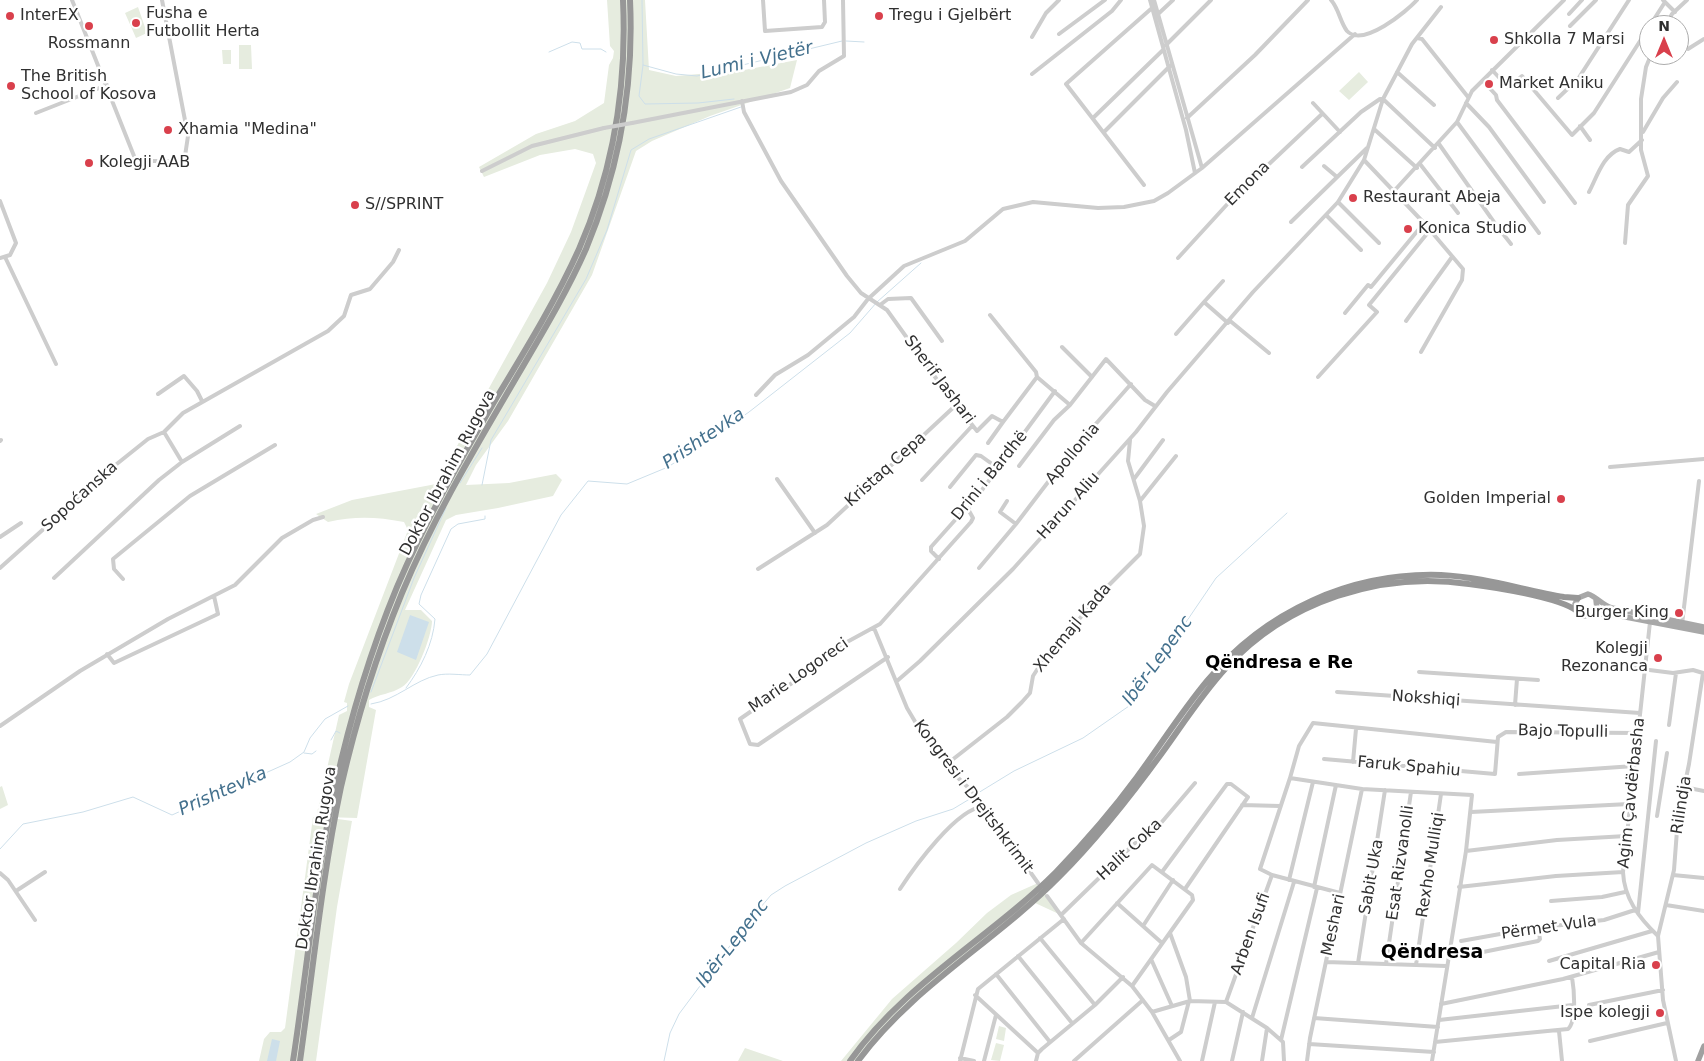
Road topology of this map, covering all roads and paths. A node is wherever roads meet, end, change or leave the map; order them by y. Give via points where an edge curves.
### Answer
1 (72, 0) edge
2 (162, 0) edge
3 (623, 0) edge
4 (630, 0) edge
5 (763, 0) edge
6 (824, 0) edge
7 (843, 0) edge
8 (1059, 0) edge
9 (1105, 0) edge
10 (1121, 0) edge
11 (1150, 0) edge
12 (1154, 0) edge
13 (1173, 0) edge
14 (1211, 0) edge
15 (1308, 0) edge
16 (1331, 0) edge
17 (1417, 0) edge
18 (1564, 0) edge
19 (1582, 0) edge
20 (1596, 0) edge
21 (1629, 0) edge
22 (1687, 0) edge
23 (1664, 1) edge
24 (1441, 7) dead end
25 (1152, 8) junction
26 (1675, 12) junction
27 (1568, 14) dead end
28 (1673, 15) edge
29 (1156, 16) junction
30 (1570, 26) dead end
31 (1059, 34) dead end
32 (1355, 34) junction
33 (1032, 36) dead end
34 (1417, 38) junction
35 (1704, 40) edge
36 (1164, 48) junction
37 (1689, 48) edge
38 (1648, 65) edge
39 (1170, 66) junction
40 (1492, 70) junction
41 (1398, 72) junction
42 (1032, 74) dead end
43 (1483, 81) junction
44 (1677, 82) dead end
45 (107, 85) junction
46 (1468, 96) junction
47 (1558, 98) dead end
48 (1383, 99) junction
49 (742, 101) junction
50 (1466, 102) junction
51 (1313, 103) dead end
52 (1434, 105) dead end
53 (36, 113) dead end
54 (1322, 114) junction
55 (1093, 118) junction
56 (1187, 118) junction
57 (1458, 122) junction
58 (1580, 126) junction
59 (1374, 129) junction
60 (1104, 132) junction
61 (1340, 132) junction
62 (1643, 132) junction
63 (1190, 136) junction
64 (1590, 140) dead end
65 (1642, 140) junction
66 (1438, 144) junction
67 (1368, 147) junction
68 (1434, 148) junction
69 (1364, 160) junction
70 (1420, 164) junction
71 (1324, 166) dead end
72 (1302, 167) dead end
73 (1202, 168) junction
74 (1416, 168) junction
75 (482, 171) dead end
76 (1196, 173) junction
77 (1337, 178) junction
78 (1144, 185) dead end
79 (1394, 191) junction
80 (1589, 192) dead end
81 (0, 201) edge
82 (1338, 202) junction
83 (1544, 202) dead end
84 (1575, 203) dead end
85 (1458, 213) dead end
86 (1327, 216) junction
87 (1291, 222) dead end
88 (1424, 223) junction
89 (1430, 230) junction
90 (1539, 233) dead end
91 (1379, 243) dead end
92 (1624, 243) dead end
93 (1512, 244) dead end
94 (399, 250) dead end
95 (1361, 250) dead end
96 (1452, 257) junction
97 (2, 258) edge
98 (1178, 258) dead end
99 (1222, 281) dead end
100 (868, 299) junction
101 (1204, 302) junction
102 (877, 304) junction
103 (1345, 312) dead end
104 (990, 315) dead end
105 (1406, 321) dead end
106 (1229, 322) junction
107 (1176, 334) dead end
108 (942, 341) dead end
109 (1062, 347) dead end
110 (1421, 352) dead end
111 (1269, 353) dead end
112 (56, 364) dead end
113 (1037, 377) junction
114 (1092, 377) junction
115 (1318, 377) dead end
116 (1130, 384) junction
117 (1055, 390) junction
118 (158, 394) dead end
119 (756, 395) dead end
120 (202, 401) junction
121 (956, 405) junction
122 (1070, 405) junction
123 (1155, 406) junction
124 (1003, 422) junction
125 (240, 426) dead end
126 (972, 426) junction
127 (164, 432) junction
128 (1130, 439) junction
129 (1163, 440) dead end
130 (988, 443) dead end
131 (275, 445) dead end
132 (1176, 456) dead end
133 (1704, 460) edge
134 (182, 462) junction
135 (1019, 466) dead end
136 (1610, 467) dead end
137 (999, 469) junction
138 (777, 479) dead end
139 (1134, 479) junction
140 (922, 480) dead end
141 (1699, 481) dead end
142 (950, 487) dead end
143 (1007, 501) dead end
144 (1140, 501) junction
145 (968, 509) junction
146 (322, 517) dead end
147 (21, 523) dead end
148 (1016, 524) junction
149 (814, 533) junction
150 (0, 536) edge
151 (939, 559) junction
152 (0, 568) edge
153 (979, 568) dead end
154 (758, 569) dead end
155 (54, 578) dead end
156 (123, 579) dead end
157 (214, 596) junction
158 (1578, 598) junction
159 (1596, 600) junction
160 (1577, 610) junction
161 (1593, 614) junction
162 (1650, 622) junction
163 (1682, 624) junction
164 (1704, 627) edge
165 (874, 628) junction
166 (1704, 632) edge
167 (107, 654) junction
168 (888, 657) junction
169 (1610, 665) dead end
170 (1646, 670) junction
171 (1420, 672) dead end
172 (1676, 673) junction
173 (1704, 673) edge
174 (1517, 679) junction
175 (1538, 680) dead end
176 (897, 681) junction
177 (1338, 692) dead end
178 (1516, 705) junction
179 (1640, 713) junction
180 (1669, 725) dead end
181 (0, 726) edge
182 (1356, 729) junction
183 (1638, 733) junction
184 (1656, 741) dead end
185 (1497, 742) junction
186 (1666, 753) dead end
187 (1324, 759) dead end
188 (1353, 762) junction
189 (949, 766) junction
190 (1634, 766) junction
191 (1495, 774) joint
192 (1519, 774) dead end
193 (1290, 778) junction
194 (1313, 782) junction
195 (1195, 783) dead end
196 (1651, 783) junction
197 (1662, 784) junction
198 (1336, 785) junction
199 (1684, 787) junction
200 (1362, 789) junction
201 (1386, 790) junction
202 (1704, 791) edge
203 (1411, 792) junction
204 (1442, 794) junction
205 (1629, 804) junction
206 (1242, 805) junction
207 (984, 806) junction
208 (1280, 806) junction
209 (1471, 812) junction
210 (1657, 816) dead end
211 (1626, 836) junction
212 (1466, 851) junction
213 (0, 872) edge
214 (45, 872) dead end
215 (1162, 872) junction
216 (1623, 872) junction
217 (1272, 876) junction
218 (1672, 876) junction
219 (1704, 878) edge
220 (1173, 880) junction
221 (1289, 880) junction
222 (1038, 882) dead end
223 (1294, 882) junction
224 (1315, 887) junction
225 (1459, 887) junction
226 (900, 889) dead end
227 (1185, 889) junction
228 (16, 891) junction
229 (1625, 892) junction
230 (1340, 893) junction
231 (1047, 896) dead end
232 (1551, 901) dead end
233 (1117, 903) junction
234 (1666, 906) junction
235 (1704, 911) edge
236 (1637, 912) junction
237 (1063, 917) junction
238 (34, 920) dead end
239 (1143, 926) junction
240 (1538, 928) junction
241 (1652, 931) junction
242 (1170, 932) junction
243 (1658, 936) junction
244 (1040, 938) junction
245 (1461, 941) dead end
246 (1081, 943) junction
247 (1162, 944) junction
248 (1659, 952) junction
249 (1018, 956) junction
250 (1458, 957) dead end
251 (1152, 959) junction
252 (1549, 961) dead end
253 (1326, 962) junction
254 (1358, 963) junction
255 (1386, 964) junction
256 (1416, 965) junction
257 (1446, 966) junction
258 (996, 974) junction
259 (1123, 977) junction
260 (1572, 977) junction
261 (1132, 986) junction
262 (1662, 990) junction
263 (975, 995) junction
264 (1143, 1000) junction
265 (1190, 1001) junction
266 (1215, 1002) junction
267 (1226, 1002) junction
268 (1441, 1004) junction
269 (1094, 1005) junction
270 (1573, 1005) junction
271 (1172, 1006) junction
272 (1589, 1006) dead end
273 (1152, 1012) junction
274 (1243, 1012) junction
275 (996, 1015) junction
276 (1252, 1018) junction
277 (1314, 1018) junction
278 (1439, 1020) junction
279 (1072, 1023) junction
280 (1667, 1023) junction
281 (305, 1025) junction
282 (1438, 1027) junction
283 (1267, 1028) junction
284 (1559, 1031) junction
285 (1169, 1040) junction
286 (1281, 1040) junction
287 (1590, 1041) dead end
288 (1050, 1042) junction
289 (1435, 1042) junction
290 (1309, 1044) junction
291 (1704, 1046) edge
292 (1434, 1052) junction
293 (1038, 1053) junction
294 (960, 1060) edge
295 (1676, 1060) edge
296 (293, 1061) edge
297 (300, 1061) edge
298 (304, 1061) edge
299 (850, 1061) edge
300 (858, 1061) edge
301 (974, 1061) edge
302 (984, 1061) edge
303 (1036, 1061) edge
304 (1074, 1061) edge
305 (1180, 1061) edge
306 (1202, 1061) edge
307 (1232, 1061) edge
308 (1262, 1061) edge
309 (1284, 1061) edge
310 (1307, 1061) edge
311 (1432, 1061) edge
312 (1562, 1061) edge
313 (1668, 1061) edge
314 (1698, 1061) edge

1 - 45 street
2 - 45 street via 188,144 185,156 181,160 136,161
3 - 296 highway, Doktor Ibrahim Rugova via 623,60 618,111 588,227 558,292 465,451 426,525 386,615 361,688 331,806
4 - 281 highway, Doktor Ibrahim Rugova via 630,54 624,111 609,183 594,229 564,295 431,528 375,664 337,808
5 - 6 street via 765,31 822,27 825,22
7 - 49 street via 845,46 842,59 822,68 798,91
8 - 33 street via 1046,13
9 - 31 street
10 - 42 street via 1112,11
11 - 25 street
12 - 29 street
13 - 29 street
14 - 36 street
15 - 56 street
16 - 32 street via 1348,31
17 - 32 street via 1388,25
18 - 40 street
19 - 27 street
20 - 30 street
21 - 47 street via 1578,79
22 - 26 street
23 - 26 street
23 - 58 street via 1594,113
24 - 34 street, Harun Aliu
25 - 29 street
25 - 55 street via 1066,84
26 - 28 street
29 - 36 street
32 - 73 street
34 - 41 street, Harun Aliu
34 - 46 street via 1422,39
35 - 37 street
36 - 39 street
36 - 55 street
38 - 62 street via 1641,94
39 - 56 street
39 - 60 street
39 - 63 street
40 - 43 street
40 - 58 street via 1508,87 1522,76 1572,135
41 - 48 street, Harun Aliu
41 - 52 street
43 - 46 street
43 - 84 street
44 - 62 street via 1663,98
45 - 53 street
46 - 50 street
48 - 59 street, Harun Aliu
48 - 61 street via 1375,101
48 - 68 street
49 - 75 street, bridge via 560,138 532,146
49 - 100 street, Sherif Jashari via 744,112 781,181 856,288
50 - 57 street
50 - 83 street via 1489,127
51 - 54 street
54 - 61 street
54 - 98 street, Emona via 1232,199
55 - 60 street
56 - 63 street
57 - 66 street
57 - 90 street
58 - 64 street
59 - 67 street, Harun Aliu
59 - 74 street
60 - 78 street
61 - 72 street
62 - 65 street
63 - 73 street
63 - 76 street
65 - 80 street via 1629,152 1620,149 1612,154
65 - 92 street via 1648,176 1628,205
66 - 68 street
66 - 93 street
67 - 69 street, Harun Aliu
67 - 77 street
68 - 70 street
69 - 79 street
69 - 82 street, Harun Aliu
70 - 74 street
70 - 85 street
71 - 77 street
73 - 76 street
74 - 79 street
76 - 100 street via 1168,194 1147,202 1104,208 1033,202 1003,209 965,242 904,266
77 - 87 street
79 - 88 street
81 - 97 street via 15,237 15,248
82 - 86 street, Harun Aliu
82 - 91 street
86 - 95 street
86 - 106 street, Harun Aliu via 1253,292
88 - 89 street
88 - 103 street via 1371,287 1368,285
89 - 96 street
89 - 115 street via 1369,305 1376,312
94 - 120 street, Sopoćanska via 370,289 351,295 344,316 328,330
96 - 105 street
96 - 110 street via 1463,269 1464,277
97 - 112 street
99 - 101 street
100 - 102 street, Sherif Jashari
100 - 119 street via 854,317 808,355 775,375
101 - 106 street
101 - 107 street
102 - 108 street via 888,299 911,298
102 - 121 street, Sherif Jashari via 887,310
104 - 113 street
106 - 111 street
106 - 123 street, Harun Aliu
109 - 114 street
113 - 117 street
113 - 124 street
114 - 116 street via 1107,359
114 - 122 street
116 - 123 street
116 - 148 street, Apollonia
117 - 122 street
117 - 137 street, Drini i Bardhë
118 - 120 street via 184,376
120 - 127 street, Sopoćanska via 183,413
121 - 126 street, Sherif Jashari
121 - 149 street, Kristaq Cepa
122 - 135 street via 1054,420
123 - 128 street, Harun Aliu
124 - 126 street, Sherif Jashari via 992,416 977,431
124 - 130 street
125 - 134 street
126 - 140 street
127 - 134 street
127 - 152 street, Sopoćanska via 148,439 113,467
128 - 139 street via 1128,461
128 - 176 street, Harun Aliu via 1003,578
129 - 139 street
131 - 156 street via 190,496 113,559 114,569
132 - 144 street
133 - 136 street
134 - 155 street
137 - 142 street via 976,455
137 - 145 street, Drini i Bardhë
138 - 149 street
139 - 144 street
141 - 163 street
143 - 148 street via 1000,512
144 - 189 street, Xhemajl Kada via 1144,526 1140,554 1042,662 1033,676 1030,693 1022,702 952,760
145 - 151 street via 972,520
145 - 151 street, Drini i Bardhë via 931,547
146 - 157 street via 282,538 235,585
147 - 150 street
148 - 153 street, Apollonia
149 - 154 street, Kristaq Cepa
151 - 165 street
157 - 167 street
157 - 167 street via 218,614 114,663
158 - 159 main road via 1588,594
158 - 160 main road
158 - 299 highway via 1459,577 1406,576 1373,580 1338,590 1275,620 1248,640 1214,673 1120,800 1060,868 1001,922 898,1006
159 - 161 main road via 1597,609
159 - 163 main road via 1612,608
160 - 161 main road via 1584,616
160 - 300 highway via 1560,603 1476,585 1406,581 1340,595 1278,625 1251,644 1226,668 1124,804 1072,864 1012,920 902,1011
161 - 162 main road
162 - 166 main road
162 - 170 street, Agim Çavdërbasha
163 - 164 main road
165 - 168 street, Kongresi i Drejtshkrimit
165 - 168 street, Marie Logoreci via 836,648 821,663 741,717 744,734 752,746 758,745
167 - 181 street
168 - 176 street, Kongresi i Drejtshkrimit
169 - 170 street
170 - 172 street
170 - 179 street, Agim Çavdërbasha
171 - 174 street, Nokshiqi
172 - 173 street via 1693,670
172 - 180 street
173 - 199 street, Rilindja
174 - 175 street, Nokshiqi
174 - 178 street
176 - 189 street, Kongresi i Drejtshkrimit via 907,708 923,735
177 - 178 street, Nokshiqi
178 - 179 street, Nokshiqi
179 - 183 street, Agim Çavdërbasha
182 - 185 street
182 - 188 street
182 - 193 street via 1313,723 1299,746
183 - 185 street, Bajo Topulli via 1511,731 1500,735
183 - 190 street, Agim Çavdërbasha
184 - 196 street
185 - 191 street, Bajo Topulli
186 - 197 street
187 - 188 street, Faruk Spahiu
188 - 191 street, Faruk Spahiu
189 - 207 street, Kongresi i Drejtshkrimit
190 - 192 street
190 - 205 street, Agim Çavdërbasha
193 - 194 street
193 - 208 street
194 - 198 street
194 - 221 street
195 - 237 street, Halit Coka via 1160,823 1134,844
196 - 197 street
196 - 236 street
197 - 210 street
198 - 200 street
198 - 224 street
199 - 202 street
199 - 218 street, Rilindja
200 - 201 street
200 - 230 street, Meshari
201 - 203 street
201 - 254 street, Sabit Uka
203 - 204 street
203 - 255 street, Esat Rizvanolli
204 - 209 street via 1472,795
204 - 256 street, Rexho Mulliqi
205 - 209 street
205 - 211 street, Agim Çavdërbasha
206 - 208 street
206 - 215 street via 1248,798 1228,783
206 - 227 street
207 - 222 street, Kongresi i Drejtshkrimit
207 - 226 street via 972,809 958,820 918,862
208 - 217 street via 1260,868
209 - 212 street
211 - 212 street
211 - 216 street, Agim Çavdërbasha
212 - 225 street
213 - 228 street
214 - 228 street
215 - 220 street
215 - 233 street via 1152,865
216 - 225 street
216 - 229 street, Agim Çavdërbasha
217 - 221 street, Arben Isufi
217 - 267 street, Arben Isufi
218 - 219 street
218 - 234 street, Rilindja
220 - 227 street
220 - 239 street
221 - 223 street, Arben Isufi
223 - 224 street, Arben Isufi
223 - 276 street
224 - 230 street, Arben Isufi
224 - 286 street
225 - 257 street
227 - 242 street via 1194,900
228 - 238 street
229 - 232 street
229 - 236 street, Agim Çavdërbasha
230 - 253 street, Meshari
231 - 237 street
233 - 239 street
233 - 246 street
234 - 235 street
234 - 243 street, Rilindja
236 - 240 street, Përmet Vula via 1604,920
236 - 241 street, Agim Çavdërbasha
237 - 244 street, Halit Coka
237 - 246 street
239 - 247 street
240 - 245 street, Përmet Vula
240 - 250 street via 1538,941
241 - 243 street, Agim Çavdërbasha
241 - 252 street
242 - 247 street
242 - 265 street via 1186,977
243 - 248 street, Rilindja
244 - 249 street, Halit Coka
244 - 269 street
246 - 259 street
247 - 251 street
248 - 260 street
248 - 262 street, Rilindja
249 - 258 street, Halit Coka
249 - 279 street
251 - 261 street
251 - 271 street
253 - 254 street
253 - 277 street, Meshari
254 - 255 street
255 - 256 street
256 - 257 street
257 - 268 street
258 - 263 street, Halit Coka
258 - 288 street
259 - 261 street
259 - 269 street
260 - 268 street
260 - 270 street
261 - 264 street
262 - 272 street
262 - 280 street, Rilindja
263 - 275 street
263 - 294 street
264 - 273 street
264 - 304 street
265 - 266 street
265 - 271 street
265 - 285 street via 1181,1032
266 - 267 street
266 - 306 street
267 - 274 street
268 - 278 street
269 - 279 street
270 - 278 street
270 - 284 street via 1571,1027
271 - 273 street
273 - 285 street
274 - 276 street
274 - 307 street
275 - 293 street
275 - 302 street
276 - 283 street
277 - 282 street
277 - 290 street, Meshari
278 - 282 street
279 - 288 street
280 - 287 street
280 - 295 street, Rilindja
281 - 297 highway, Doktor Ibrahim Rugova
281 - 298 highway
282 - 289 street
283 - 286 street
283 - 308 street
284 - 289 street
284 - 312 street
285 - 305 street
286 - 309 street via 1285,1045
288 - 293 street
289 - 292 street
290 - 292 street
290 - 310 street, Meshari
291 - 314 highway
292 - 311 street
293 - 303 street
294 - 301 street
295 - 313 street

